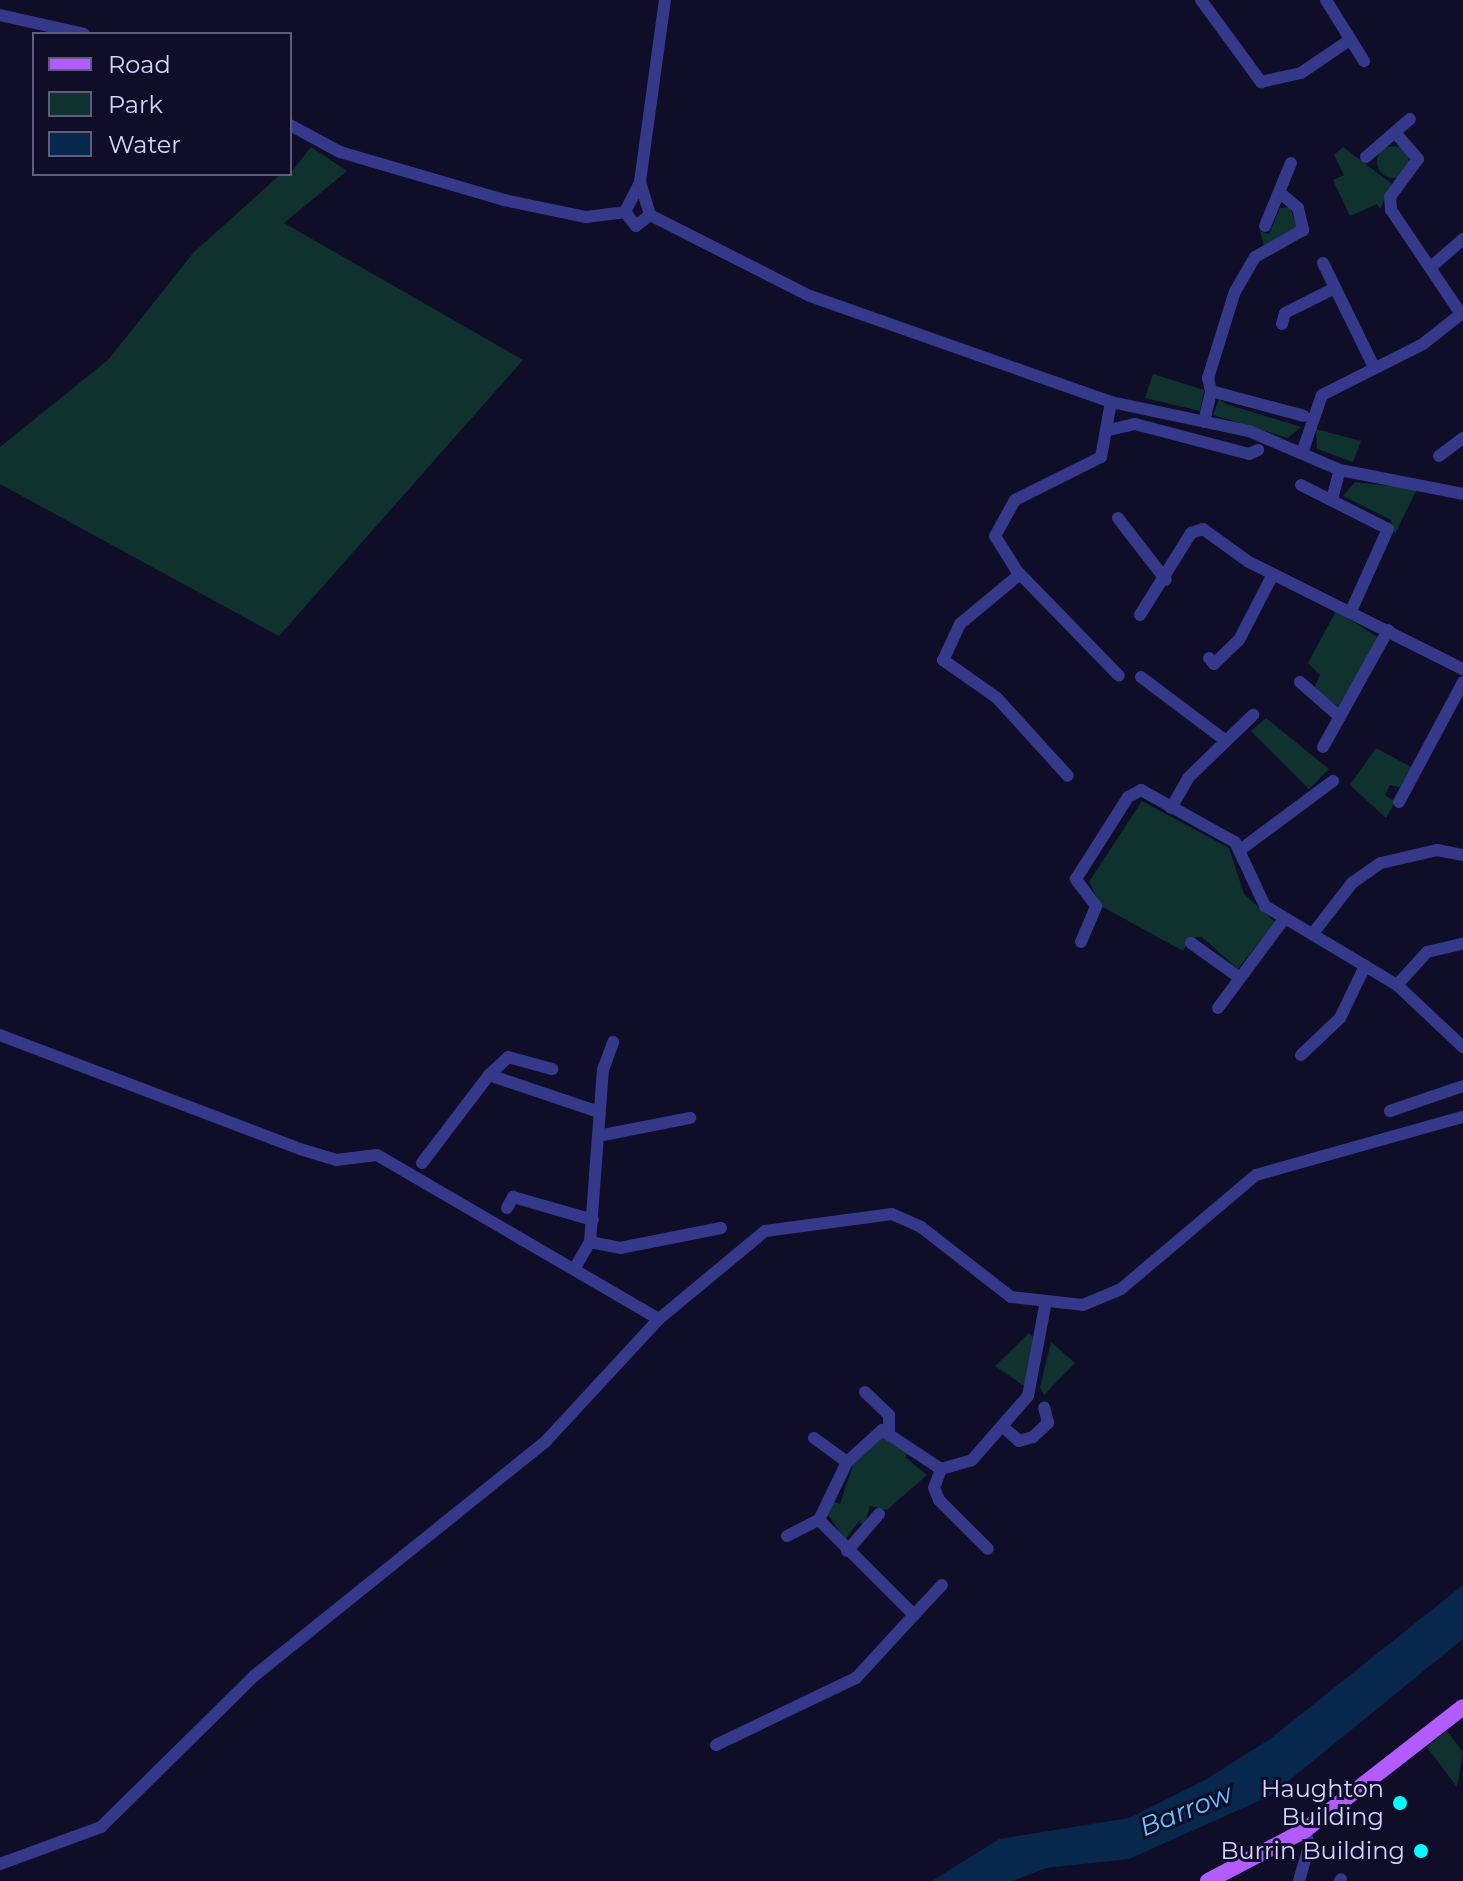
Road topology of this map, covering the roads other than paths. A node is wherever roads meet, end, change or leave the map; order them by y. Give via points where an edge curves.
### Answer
1 (665, 0) edge
2 (1201, 0) edge
3 (1326, 0) edge
4 (0, 15) edge
5 (75, 32) edge
6 (1348, 41) junction
7 (1364, 61) dead end
8 (1410, 119) dead end
9 (292, 126) edge
10 (1395, 133) junction
11 (1366, 157) dead end
12 (1291, 163) dead end
13 (640, 182) junction
14 (1279, 192) junction
15 (627, 209) junction
16 (648, 210) junction
17 (1265, 226) dead end
18 (1463, 239) edge
19 (1323, 263) dead end
20 (1431, 267) junction
21 (1335, 288) junction
22 (1462, 314) edge
23 (1282, 324) dead end
24 (1374, 367) junction
25 (1211, 391) junction
26 (1111, 402) junction
27 (1304, 416) dead end
28 (1204, 422) junction
29 (1109, 430) junction
30 (1463, 438) edge
31 (1258, 450) dead end
32 (1302, 453) junction
33 (1439, 456) dead end
34 (1340, 470) junction
35 (1301, 485) dead end
36 (1463, 494) edge
37 (1332, 499) junction
38 (1118, 518) dead end
39 (1020, 574) junction
40 (1273, 574) junction
41 (1166, 580) junction
42 (1351, 611) junction
43 (1140, 615) dead end
44 (1388, 630) junction
45 (1209, 658) dead end
46 (1463, 669) edge
47 (1119, 676) dead end
48 (1141, 677) dead end
49 (1300, 682) dead end
50 (1463, 682) edge
51 (1253, 715) dead end
52 (1340, 717) junction
53 (1226, 741) junction
54 (1323, 747) dead end
55 (1068, 776) dead end
56 (1333, 781) dead end
57 (1399, 802) dead end
58 (1171, 808) junction
59 (1240, 850) junction
60 (1463, 855) edge
61 (1284, 919) junction
62 (1314, 932) junction
63 (1081, 942) dead end
64 (1191, 943) dead end
65 (1463, 944) edge
66 (1365, 966) junction
67 (1240, 978) junction
68 (1397, 985) junction
69 (1218, 1008) dead end
70 (0, 1035) edge
71 (613, 1042) dead end
72 (1463, 1047) edge
73 (1301, 1055) dead end
74 (552, 1069) dead end
75 (489, 1075) junction
76 (1463, 1086) edge
77 (1390, 1111) dead end
78 (599, 1112) junction
79 (1463, 1117) edge
80 (690, 1118) dead end
81 (603, 1135) junction
82 (422, 1163) dead end
83 (507, 1208) dead end
84 (593, 1220) junction
85 (721, 1228) dead end
86 (590, 1242) junction
87 (576, 1266) junction
88 (1045, 1306) junction
89 (659, 1319) junction
90 (865, 1392) dead end
91 (1044, 1407) dead end
92 (1003, 1427) junction
93 (889, 1430) junction
94 (814, 1438) dead end
95 (847, 1462) junction
96 (941, 1469) junction
97 (879, 1514) dead end
98 (819, 1520) junction
99 (787, 1536) dead end
100 (988, 1549) dead end
101 (847, 1551) junction
102 (942, 1585) dead end
103 (914, 1615) junction
104 (1463, 1707) edge
105 (716, 1745) dead end
106 (1305, 1830) junction
107 (0, 1864) edge
108 (1208, 1881) edge
109 (1299, 1881) edge

1 - 13 street
2 - 6 street via 1261,82 1301,73
3 - 6 street
4 - 5 street
6 - 7 street
8 - 10 street
9 - 15 street via 340,152 504,200 586,217
10 - 11 street
10 - 20 street via 1418,159 1390,197 1391,210
12 - 14 street
13 - 15 street
13 - 16 street
14 - 17 street
14 - 25 street via 1298,208 1303,230 1255,257 1235,291 1208,378
15 - 16 street
15 - 16 street via 636,226
16 - 26 street via 810,296
18 - 20 street
19 - 21 street
20 - 22 street
21 - 23 street via 1285,313
21 - 24 street
22 - 24 street via 1423,344
24 - 32 street via 1322,395
25 - 27 street
25 - 28 street
26 - 28 street
26 - 29 street
28 - 32 street
29 - 31 street via 1135,424 1249,454
29 - 39 street via 1101,457 1028,490 1001,514 996,543
30 - 33 street
32 - 34 street
34 - 36 street
34 - 37 street
35 - 37 street
37 - 42 street via 1388,529
38 - 41 street
39 - 47 street
39 - 55 street via 960,624 943,660 997,698
40 - 41 street via 1197,529
40 - 42 street
40 - 45 street via 1239,640 1214,664
41 - 43 street
42 - 44 street
44 - 46 street
44 - 52 street
48 - 53 street
49 - 52 street
50 - 57 street
51 - 53 street
52 - 54 street
53 - 58 street via 1188,778
56 - 59 street
58 - 59 street via 1213,826
58 - 63 street via 1141,790 1128,797 1076,879 1096,906
59 - 61 street via 1250,886
60 - 62 street via 1437,850 1381,863 1352,883
61 - 62 street
61 - 67 street
62 - 66 street
64 - 67 street
65 - 68 street via 1427,952
66 - 68 street
66 - 73 street via 1340,1018
67 - 69 street
68 - 72 street
70 - 87 street via 300,1149 336,1160 377,1155
71 - 78 street
74 - 75 street via 508,1057
75 - 78 street
75 - 82 street
76 - 77 street
78 - 81 street
79 - 88 street via 1268,1169 1229,1192 1121,1289 1083,1305
80 - 81 street
81 - 84 street
83 - 84 street via 513,1197
84 - 86 street
85 - 86 street via 620,1248
86 - 87 street
87 - 89 street
88 - 89 street via 995,1289 907,1219 875,1213 765,1231
88 - 92 street via 1028,1396
89 - 107 street via 546,1441 254,1676 101,1827
90 - 93 street via 889,1415
91 - 92 street via 1048,1423 1033,1437 1019,1441
92 - 96 street via 972,1460
93 - 95 street via 874,1433
93 - 96 street
94 - 95 street
95 - 98 street
96 - 100 street via 939,1500
97 - 101 street
98 - 99 street
98 - 101 street
101 - 103 street
102 - 103 street
103 - 105 street via 856,1678 825,1698
104 - 106 main road
106 - 108 main road
106 - 109 street via 1309,1846

